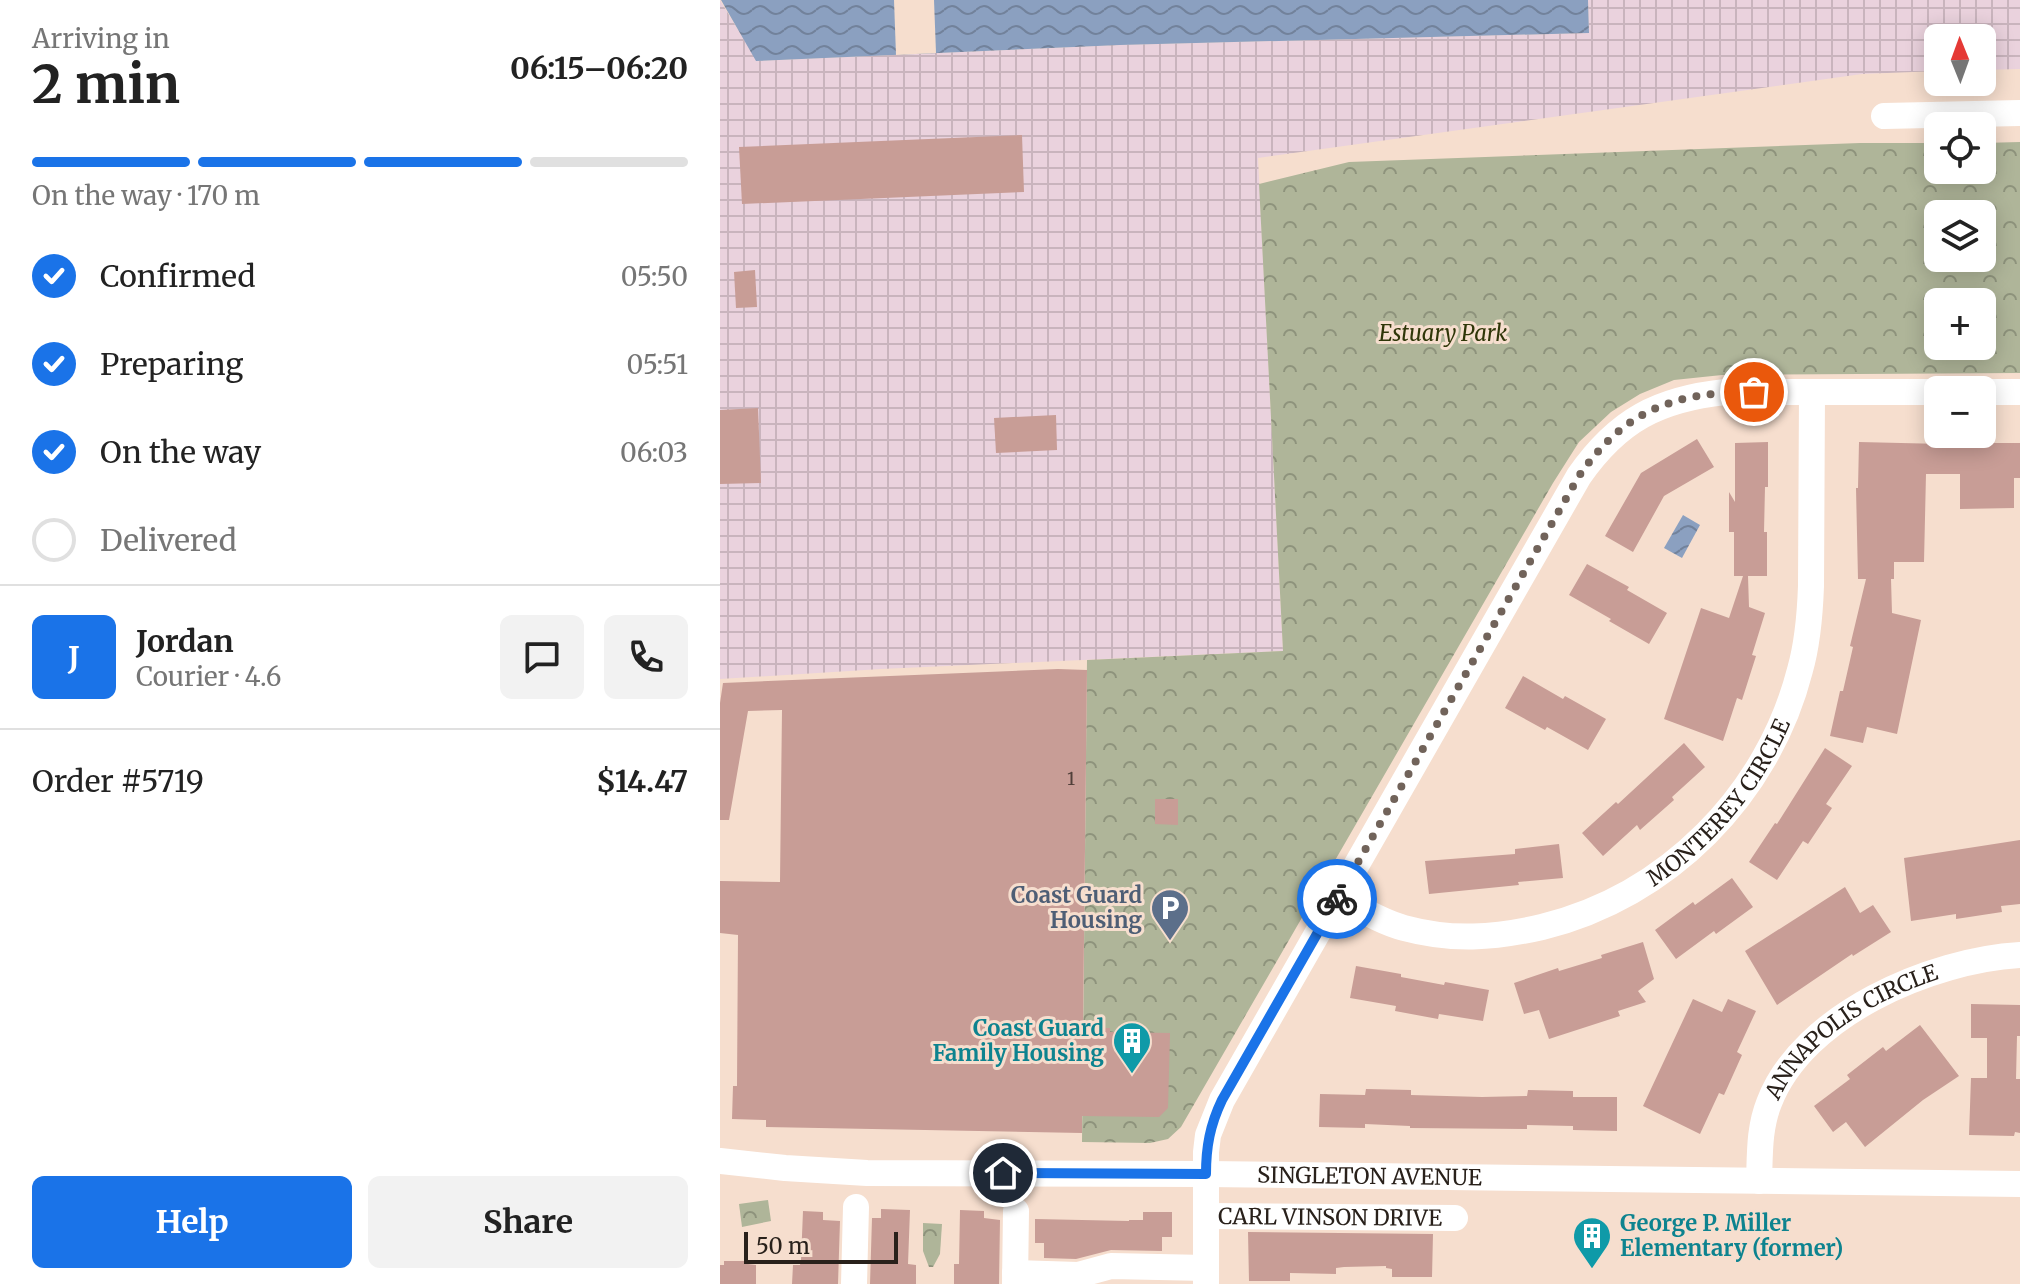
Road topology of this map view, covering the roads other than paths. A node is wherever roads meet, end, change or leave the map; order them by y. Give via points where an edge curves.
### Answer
1 (2020, 113) edge
2 (1884, 116) dead end
3 (1812, 392) junction
4 (1924, 392) edge
5 (1996, 392) edge
6 (2020, 392) edge
7 (1338, 897) junction
8 (2020, 955) edge
9 (720, 1161) edge
10 (1206, 1174) junction
11 (1759, 1181) junction
12 (2020, 1184) edge
13 (856, 1207) dead end
14 (1016, 1211) dead end
15 (1206, 1216) junction
16 (1455, 1218) dead end
17 (1206, 1276) edge
18 (1015, 1279) edge
19 (854, 1284) edge

1 - 2 street
3 - 4 street
3 - 7 street via 1725,392 1672,401 1628,424 1593,457
3 - 7 street, MONTEREY CIRCLE via 1810,613 1801,668 1766,756 1729,810 1654,878 1594,910 1522,932 1457,938 1429,934 1401,928
5 - 6 street
7 - 10 street via 1214,1116
8 - 11 street, ANNAPOLIS CIRCLE via 1951,966 1891,988 1812,1042 1778,1082 1769,1103 1759,1145
9 - 10 street, SINGLETON AVENUE via 853,1172
10 - 11 street, SINGLETON AVENUE
10 - 15 street
11 - 12 street, SINGLETON AVENUE
13 - 19 street
14 - 18 street
15 - 16 street, CARL VINSON DRIVE
15 - 17 street
17 - 18 street via 1111,1266 1078,1275

